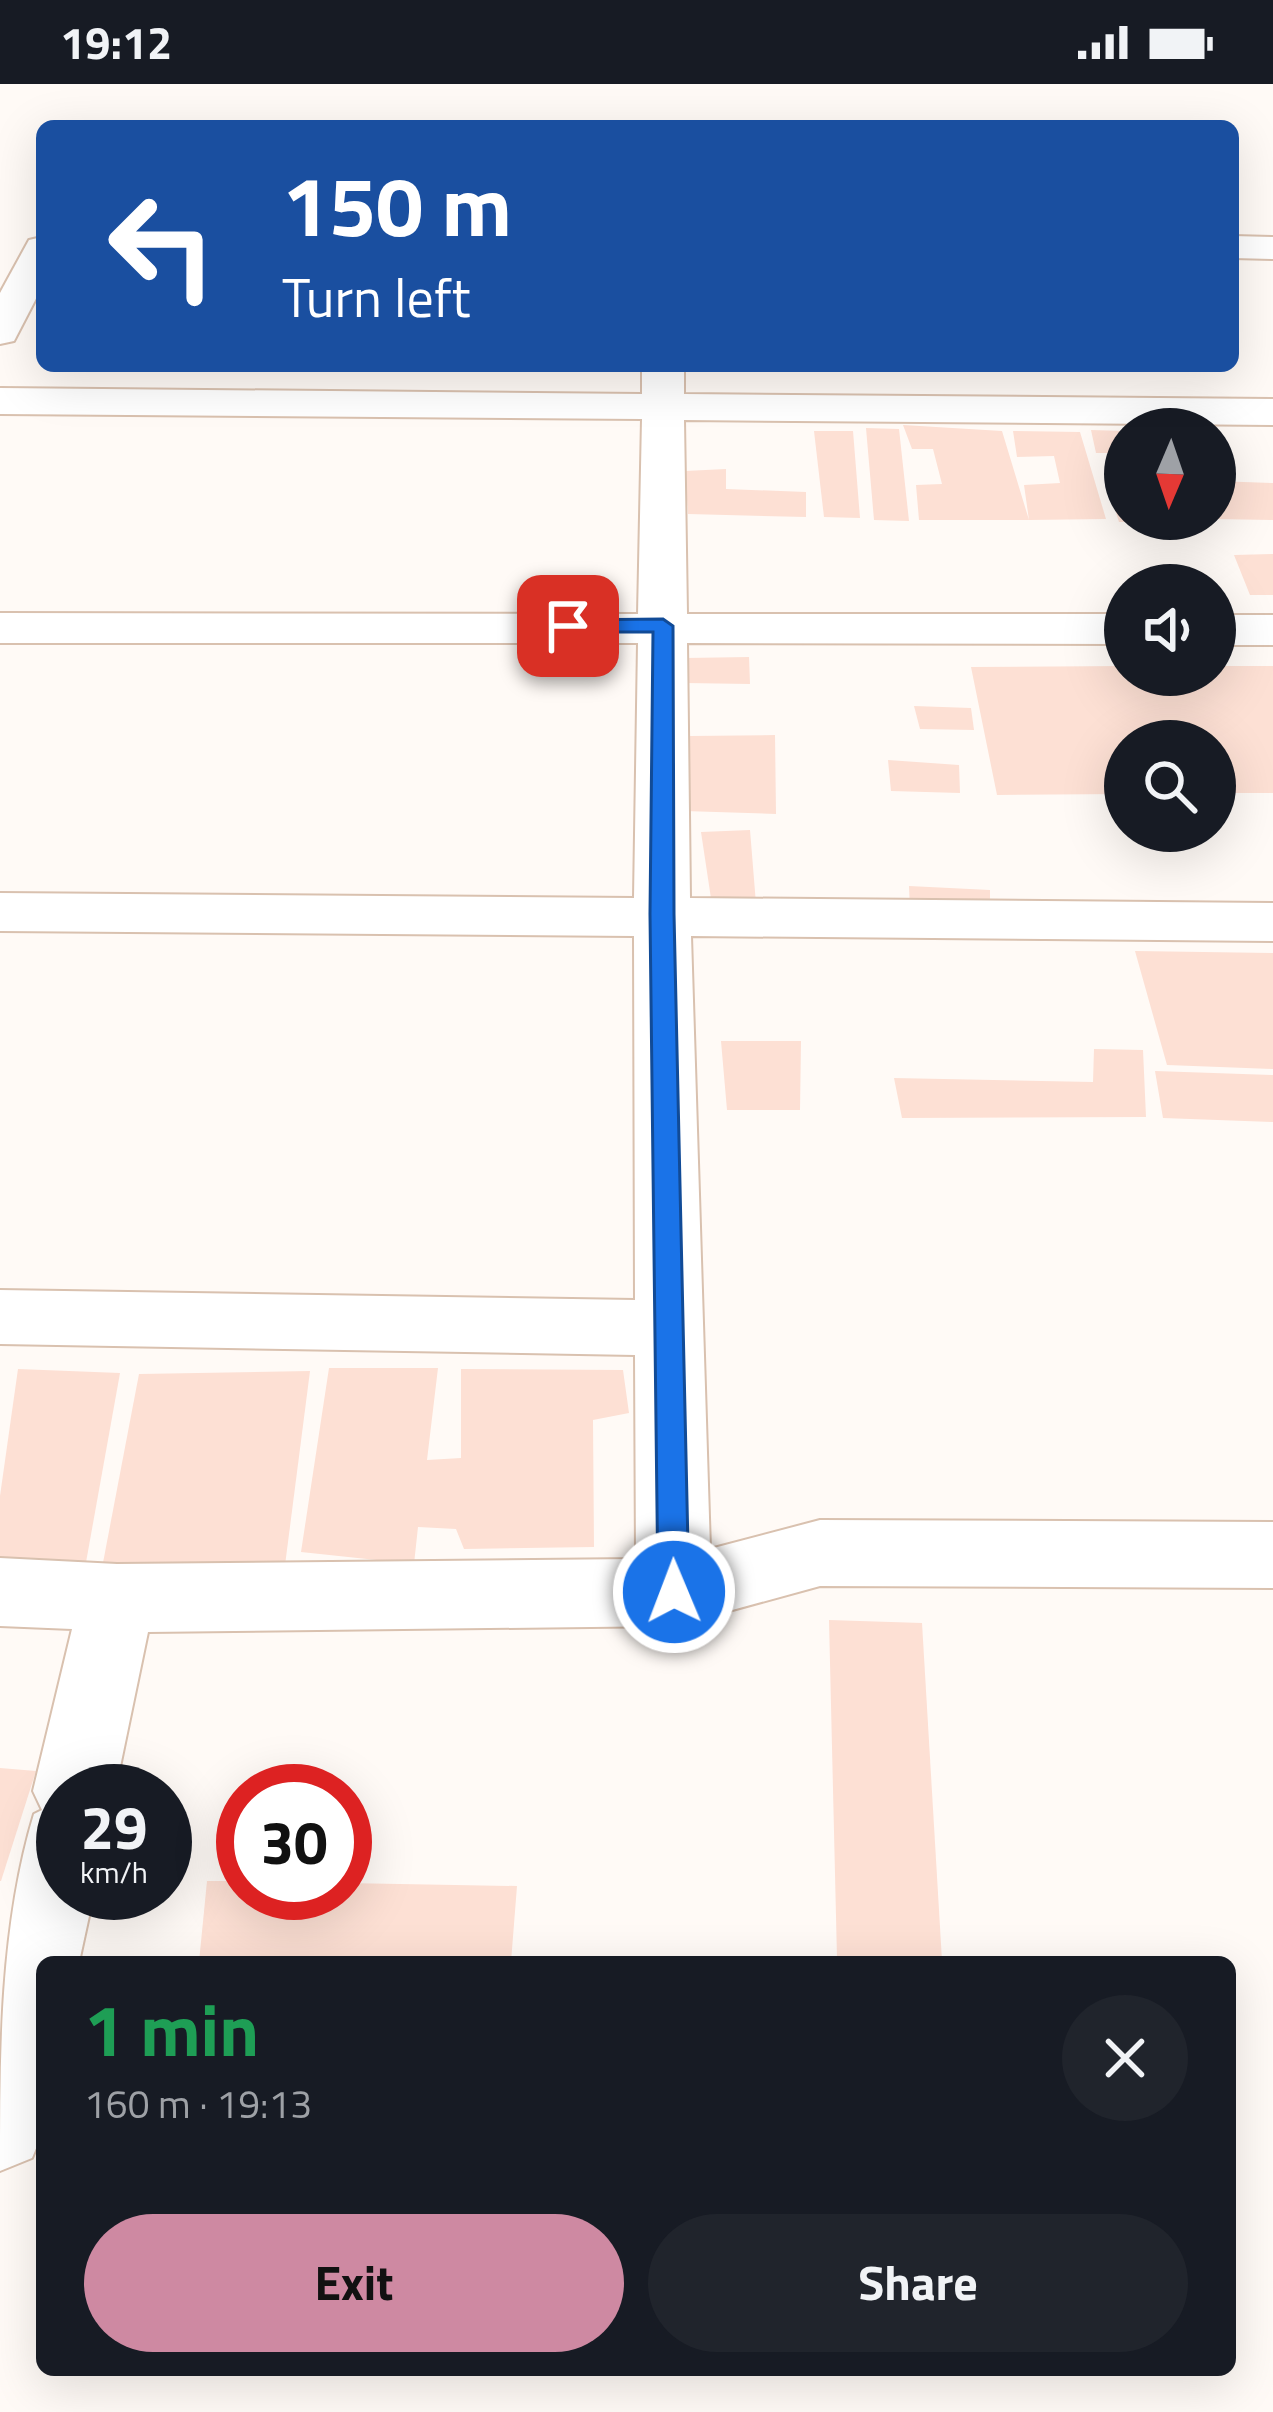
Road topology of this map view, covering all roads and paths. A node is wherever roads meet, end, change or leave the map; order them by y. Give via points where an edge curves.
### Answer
1 (1239, 248) edge
2 (1273, 248) edge
3 (36, 260) edge
4 (0, 332) edge
5 (663, 388) edge
6 (0, 401) edge
7 (1273, 412) edge
8 (663, 626) junction
9 (0, 628) edge
10 (1104, 629) edge
11 (1236, 630) edge
12 (1273, 631) edge
13 (0, 912) edge
14 (662, 914) junction
15 (1273, 922) edge
16 (0, 1317) edge
17 (670, 1328) junction
18 (1273, 1555) edge
19 (0, 1592) edge
20 (674, 1592) junction
21 (117, 1598) junction
22 (80, 1764) edge
23 (46, 1920) edge
24 (38, 1956) edge
25 (36, 1964) edge
26 (0, 2126) edge

1 - 2 street
3 - 4 street
5 - 6 street
5 - 7 street
5 - 8 street
8 - 9 street
8 - 10 street
8 - 14 street
11 - 12 street
13 - 14 street
14 - 15 street
14 - 17 street
16 - 17 street
17 - 20 street
18 - 20 street via 820,1552
19 - 21 street
20 - 21 street
21 - 22 street
23 - 24 street
25 - 26 street

